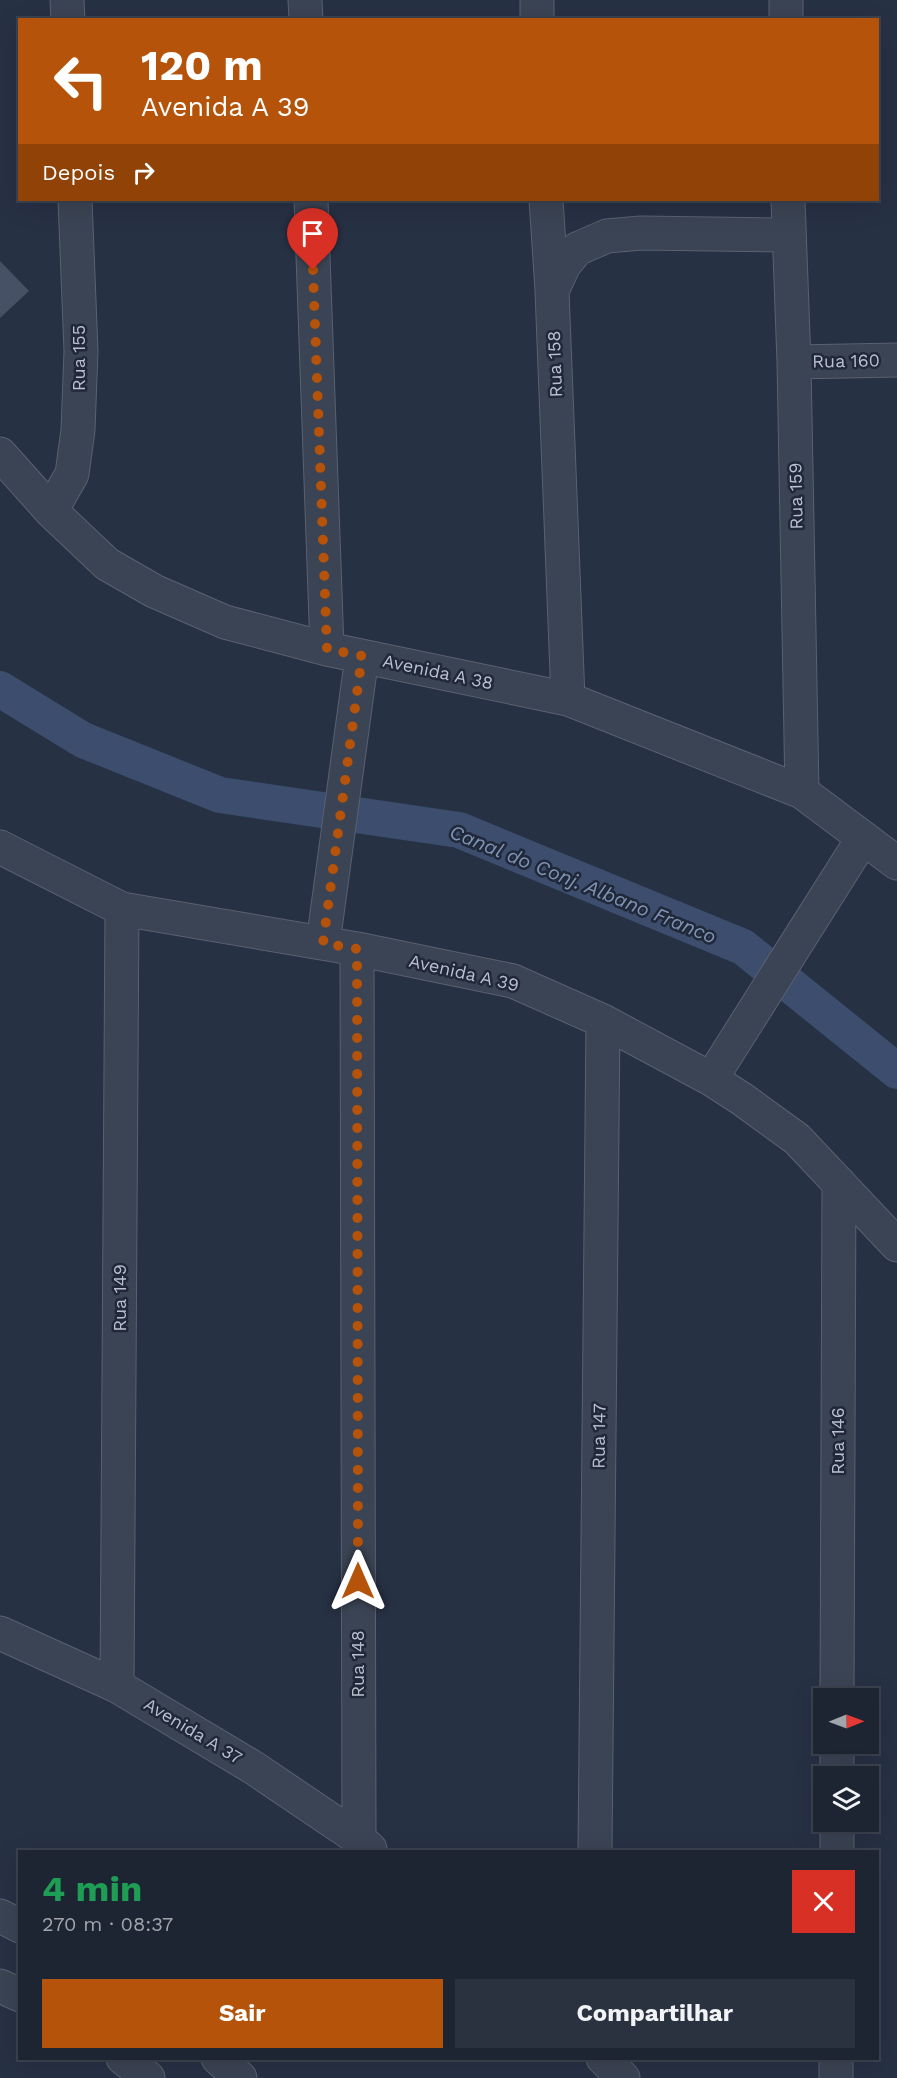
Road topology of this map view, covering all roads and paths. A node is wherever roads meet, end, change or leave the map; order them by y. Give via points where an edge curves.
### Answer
1 (67, 0) edge
2 (305, 0) edge
3 (537, 0) edge
4 (786, 0) edge
5 (68, 18) edge
6 (306, 18) edge
7 (537, 18) edge
8 (786, 18) edge
9 (75, 201) edge
10 (311, 201) edge
11 (546, 201) edge
12 (788, 201) edge
13 (788, 235) junction
14 (552, 291) junction
15 (897, 360) edge
16 (794, 362) junction
17 (0, 454) edge
18 (51, 511) junction
19 (327, 649) junction
20 (362, 656) junction
21 (568, 699) junction
22 (802, 792) junction
23 (863, 838) junction
24 (0, 847) edge
25 (897, 863) edge
26 (122, 909) junction
27 (323, 943) junction
28 (357, 949) junction
29 (603, 1021) junction
30 (711, 1079) junction
31 (839, 1183) junction
32 (897, 1245) edge
33 (0, 1633) edge
34 (117, 1686) junction
35 (837, 1688) edge
36 (837, 1832) edge
37 (366, 1845) edge
38 (595, 1850) edge
39 (837, 1850) edge
40 (0, 1916) edge
41 (18, 1925) edge
42 (0, 1986) edge
43 (18, 1994) edge
44 (126, 2060) edge
45 (220, 2060) edge
46 (605, 2060) edge
47 (836, 2060) edge
48 (148, 2078) edge
49 (240, 2078) edge
50 (623, 2078) edge
51 (836, 2078) edge

1 - 5 street
2 - 6 street
3 - 7 street
4 - 8 street
9 - 18 street, Rua 155 via 81,351 78,430 72,474
10 - 19 street
11 - 14 street
12 - 13 street, Rua 159
13 - 14 street, Rua 158 via 607,236 578,249 564,265
13 - 16 street, Rua 159
14 - 21 street, Rua 158
15 - 16 street, Rua 160
16 - 22 street, Rua 159
17 - 18 street, Avenida A 38
18 - 19 street, Avenida A 38 via 107,564 154,591 225,622
19 - 20 street, Avenida A 38
20 - 21 street, Avenida A 38
20 - 27 street
21 - 22 street, Avenida A 38
22 - 23 street, Avenida A 38
23 - 25 street, Avenida A 38
23 - 30 street
24 - 26 street, Avenida A 39
26 - 27 street, Avenida A 39
26 - 34 street, Rua 149
27 - 28 street, Avenida A 39
28 - 29 street, Avenida A 39 via 513,981
28 - 37 street, Rua 148
29 - 30 street, Avenida A 39
29 - 38 street, Rua 147
30 - 31 street, Avenida A 39 via 797,1139
31 - 32 street, Avenida A 39
31 - 35 street, Rua 146
33 - 34 street, Avenida A 37
34 - 37 street, Avenida A 37 via 254,1768
36 - 39 street
40 - 41 street
42 - 43 street
44 - 48 street
45 - 49 street
46 - 50 street
47 - 51 street

